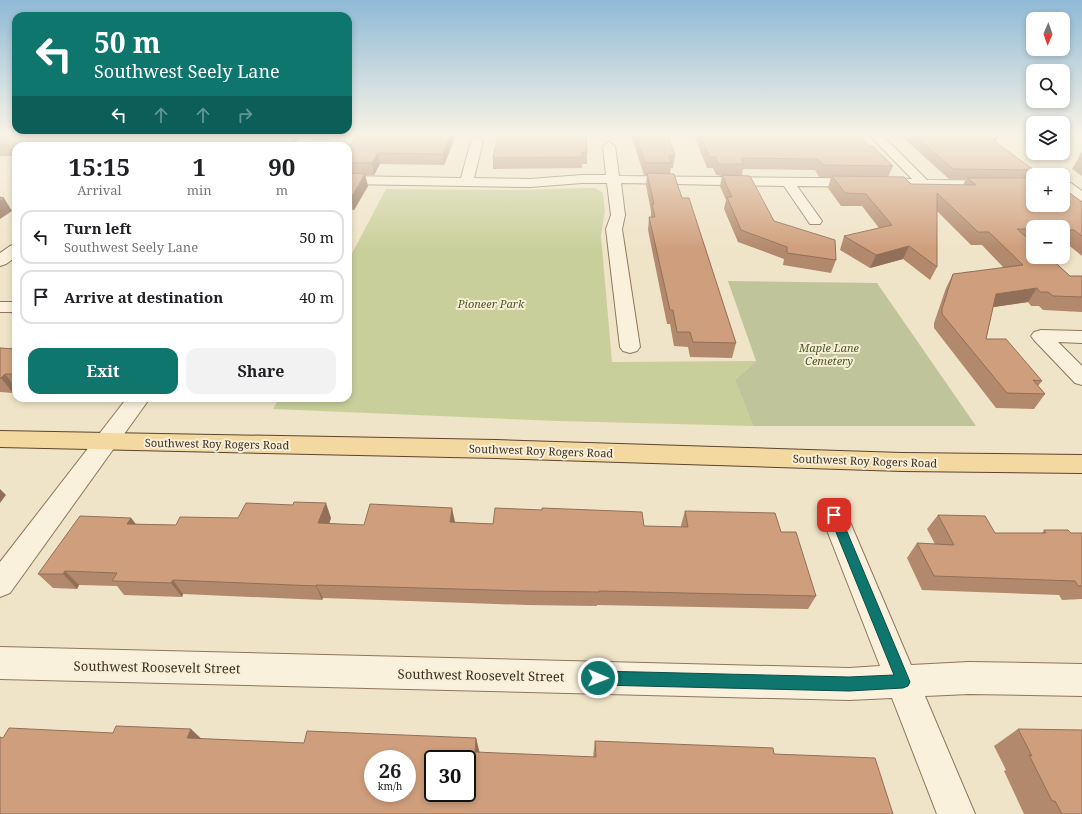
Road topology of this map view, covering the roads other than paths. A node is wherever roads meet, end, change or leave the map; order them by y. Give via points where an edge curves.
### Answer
1 (468, 173) edge
2 (613, 173) edge
3 (913, 173) edge
4 (352, 180) edge
5 (614, 180) junction
6 (466, 182) junction
7 (788, 182) junction
8 (924, 184) junction
9 (1026, 185) edge
10 (1070, 189) edge
11 (1082, 197) edge
12 (815, 221) dead end
13 (12, 252) edge
14 (0, 261) edge
15 (0, 307) edge
16 (12, 307) edge
17 (1082, 337) edge
18 (630, 347) dead end
19 (1082, 378) edge
20 (136, 402) edge
21 (0, 439) edge
22 (106, 442) junction
23 (1082, 464) edge
24 (834, 515) dead end
25 (0, 584) edge
26 (0, 663) edge
27 (1082, 680) edge
28 (903, 682) junction
29 (956, 814) edge

1 - 6 street
2 - 5 street
3 - 8 street
4 - 6 street
5 - 6 street
5 - 7 street
5 - 18 street via 618,215 614,229
7 - 8 street
7 - 12 street
8 - 9 street
10 - 11 street
13 - 14 street
15 - 16 street
17 - 19 street via 1041,336
20 - 22 street
21 - 22 main road, Southwest Roy Rogers Road
22 - 23 main road, Southwest Roy Rogers Road via 902,462
22 - 25 street
24 - 28 street
26 - 28 street, Southwest Roosevelt Street via 849,684
27 - 28 street, Southwest Roosevelt Street via 969,678
28 - 29 street

